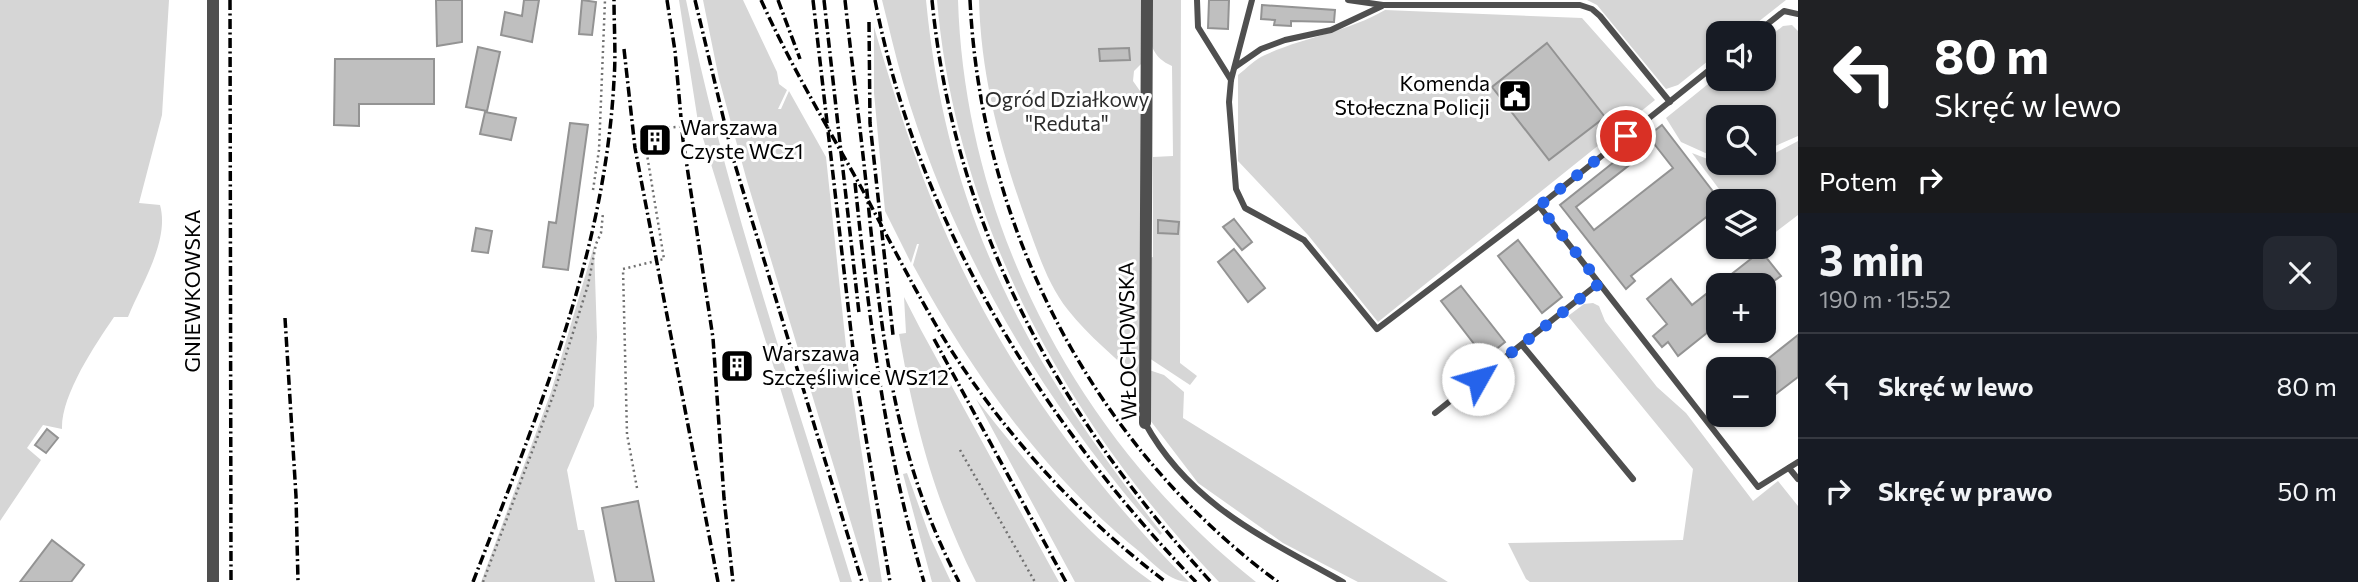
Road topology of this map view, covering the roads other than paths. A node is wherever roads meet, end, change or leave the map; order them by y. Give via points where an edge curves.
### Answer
1 (213, 0) edge
2 (1147, 0) edge
3 (1197, 0) edge
4 (1252, 0) edge
5 (1348, 0) edge
6 (1546, 2) edge
7 (1383, 5) junction
8 (1798, 14) edge
9 (1771, 21) edge
10 (1236, 67) junction
11 (1706, 73) edge
12 (1231, 80) junction
13 (1670, 102) junction
14 (1539, 206) junction
15 (1600, 283) junction
16 (1522, 345) junction
17 (1435, 414) dead end
18 (1145, 423) joint
19 (1798, 462) edge
20 (1789, 468) junction
21 (1633, 479) dead end
22 (1798, 479) edge
23 (213, 582) edge
24 (1343, 582) edge

1 - 23 street, GNIEWKOWSKA
2 - 18 street, WŁOCHOWSKA
3 - 12 lane via 1198,27
4 - 10 lane
5 - 7 lane
6 - 7 lane
6 - 13 lane via 1592,9
7 - 10 lane via 1331,30 1261,49
8 - 9 lane via 1784,11
10 - 12 lane
11 - 13 lane
12 - 14 lane via 1236,188 1245,208 1304,240 1377,329
13 - 14 lane
14 - 15 lane
15 - 16 lane
15 - 20 lane via 1758,487
16 - 17 lane
16 - 21 lane
18 - 24 lane, WŁOCHOWSKA via 1197,492 1251,531
19 - 20 lane
20 - 22 lane

